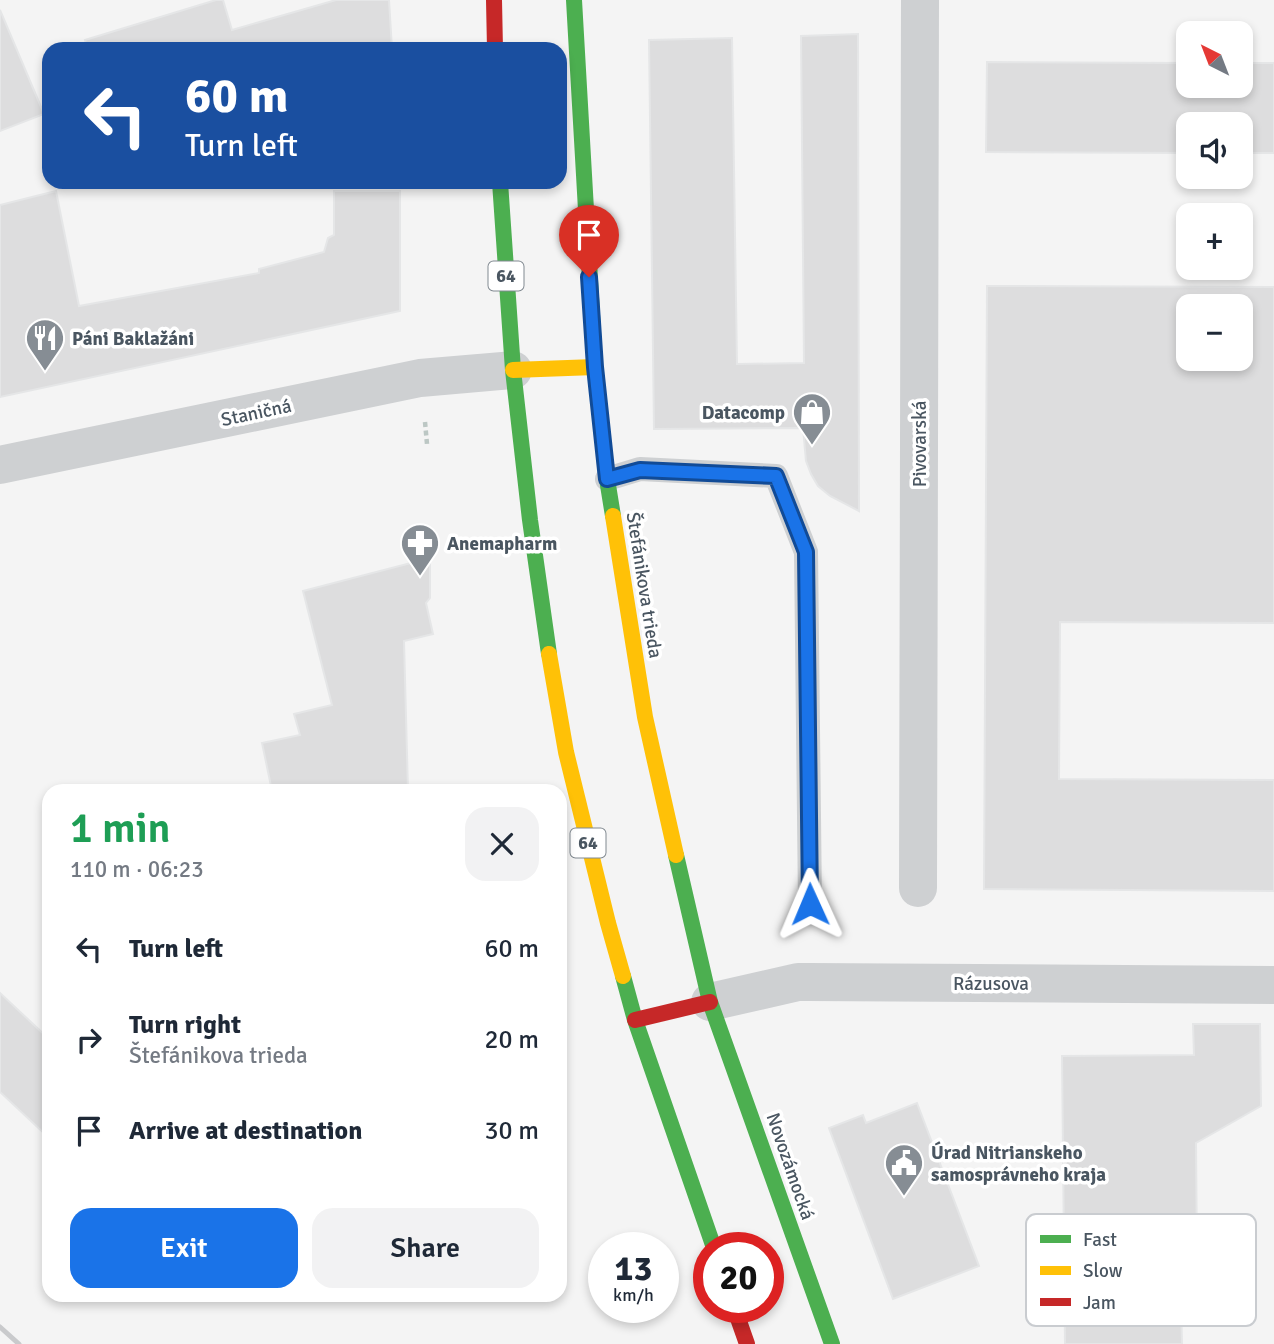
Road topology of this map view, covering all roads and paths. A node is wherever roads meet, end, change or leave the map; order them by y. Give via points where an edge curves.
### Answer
1 (494, 0) edge
2 (574, 0) edge
3 (920, 0) edge
4 (495, 42) edge
5 (500, 189) edge
6 (595, 367) junction
7 (513, 370) junction
8 (425, 422) dead end
9 (427, 444) dead end
10 (0, 465) edge
11 (607, 479) junction
12 (918, 888) dead end
13 (810, 904) dead end
14 (1274, 985) edge
15 (710, 1002) junction
16 (635, 1020) junction
17 (708, 1232) edge
18 (740, 1323) edge
19 (747, 1344) edge
20 (832, 1344) edge

1 - 4 main road
2 - 6 main road, Štefánikova trieda
3 - 12 street, Pivovarská
5 - 7 main road, 64
6 - 7 main road
6 - 11 main road, Štefánikova trieda
7 - 10 street, Staničná via 420,378
7 - 16 main road, 64 via 564,740
8 - 9 path
11 - 13 lane via 640,470 776,476 806,552
11 - 15 main road, Štefánikova trieda via 645,717
14 - 15 street, Rázusova via 798,982
15 - 16 main road
15 - 20 main road, Novozámocká
16 - 17 main road, 64
18 - 19 main road

